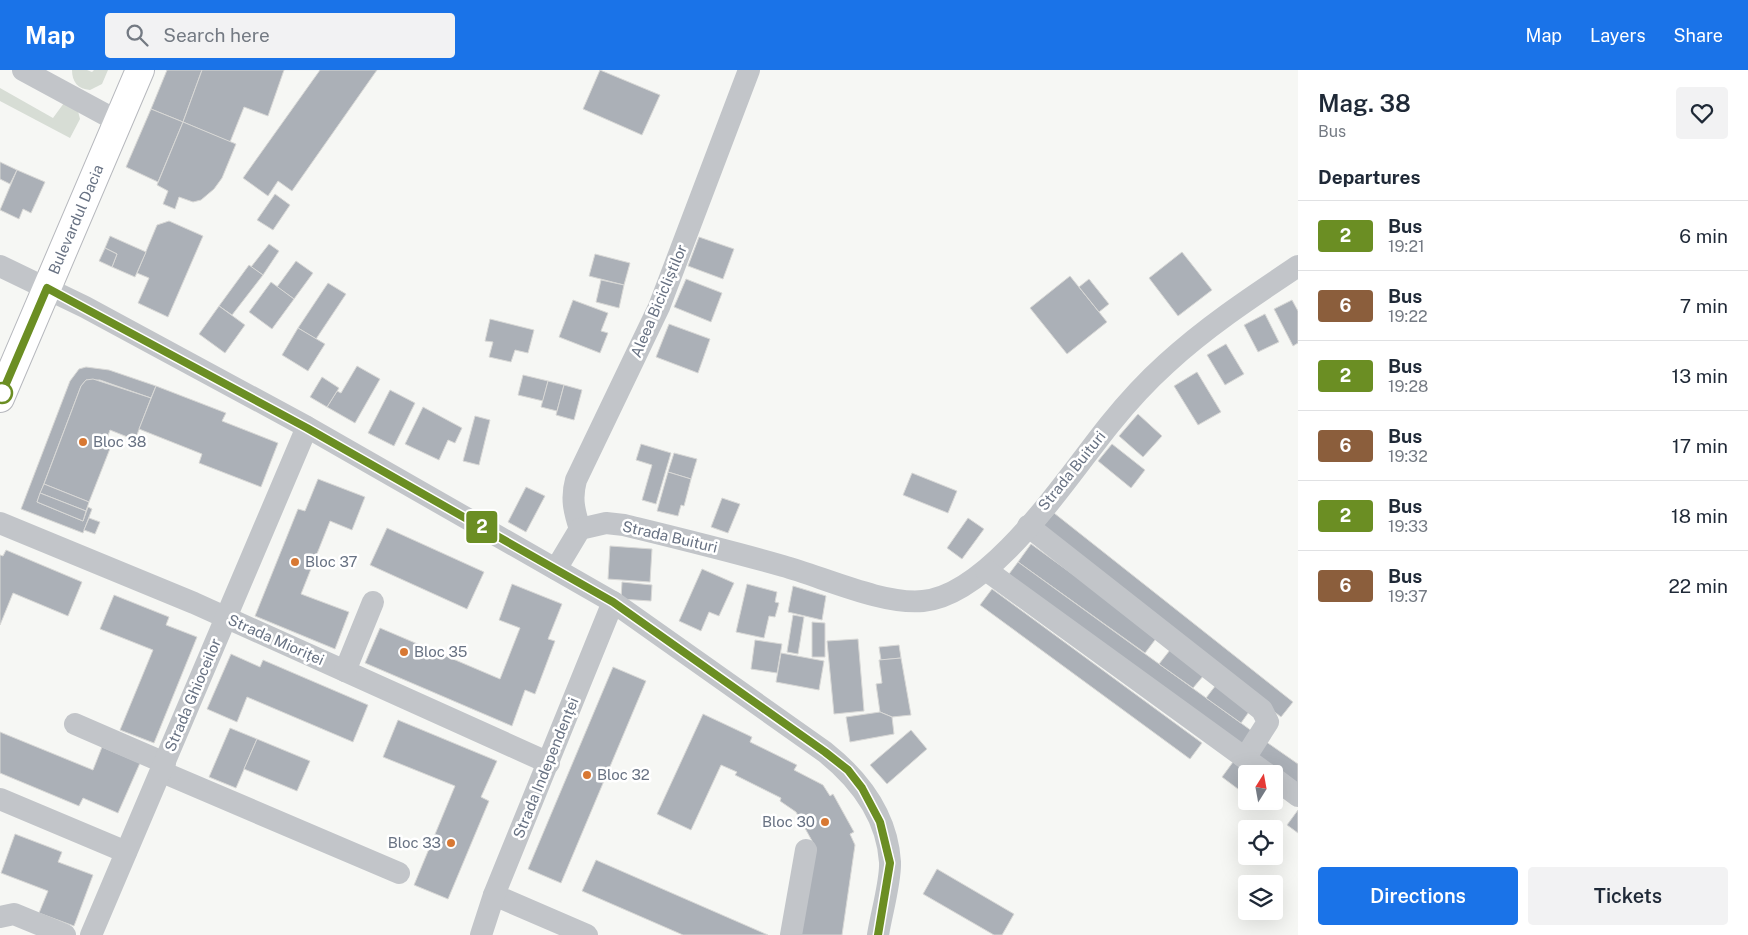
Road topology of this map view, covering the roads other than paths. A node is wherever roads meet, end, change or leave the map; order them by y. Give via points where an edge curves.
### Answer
1 (23, 70) edge
2 (140, 70) edge
3 (749, 70) edge
4 (119, 122) junction
5 (0, 266) edge
6 (1298, 266) edge
7 (47, 288) junction
8 (0, 398) edge
9 (307, 428) junction
10 (0, 523) edge
11 (1028, 526) junction
12 (580, 529) junction
13 (556, 569) junction
14 (986, 570) junction
15 (373, 602) dead end
16 (613, 602) junction
17 (226, 617) junction
18 (345, 671) junction
19 (76, 724) dead end
20 (1245, 758) junction
21 (549, 764) junction
22 (1255, 765) edge
23 (164, 767) junction
24 (1283, 785) edge
25 (1298, 796) edge
26 (0, 799) edge
27 (806, 850) dead end
28 (126, 852) junction
29 (399, 874) dead end
30 (494, 896) junction
31 (0, 916) edge
32 (64, 935) edge
33 (91, 935) edge
34 (481, 935) edge
35 (587, 935) edge
36 (791, 935) edge
37 (878, 935) edge

1 - 4 street
2 - 4 main road, Bulevardul Dacia
3 - 12 street, Aleea Bicicliștilor via 659,307 576,480 572,493 573,508
4 - 7 main road, Bulevardul Dacia
5 - 7 street
6 - 11 street, Strada Buituri via 1228,314 1167,363 1111,422
7 - 8 main road, Bulevardul Dacia
7 - 9 street
9 - 13 street
9 - 17 street, Strada Ghioceilor
10 - 17 street, Strada Mioriței
11 - 14 street, Strada Buituri
11 - 20 street via 1262,710 1268,722
12 - 13 street
12 - 14 street, Strada Buituri via 606,523 624,525 910,602 946,596
13 - 16 street
14 - 20 street
15 - 18 street
16 - 21 street, Strada Independenței
16 - 37 street via 848,770 880,822 890,863
17 - 18 street, Strada Mioriței
17 - 23 street, Strada Ghioceilor
18 - 21 street, Strada Mioriței
19 - 23 street
20 - 22 street
21 - 30 street, Strada Independenței
23 - 28 street, Strada Ghioceilor
23 - 29 street
24 - 25 street
26 - 28 street
27 - 36 street
28 - 33 street, Strada Ghioceilor
30 - 34 street, Strada Independenței
30 - 35 street
31 - 32 street via 14,914

